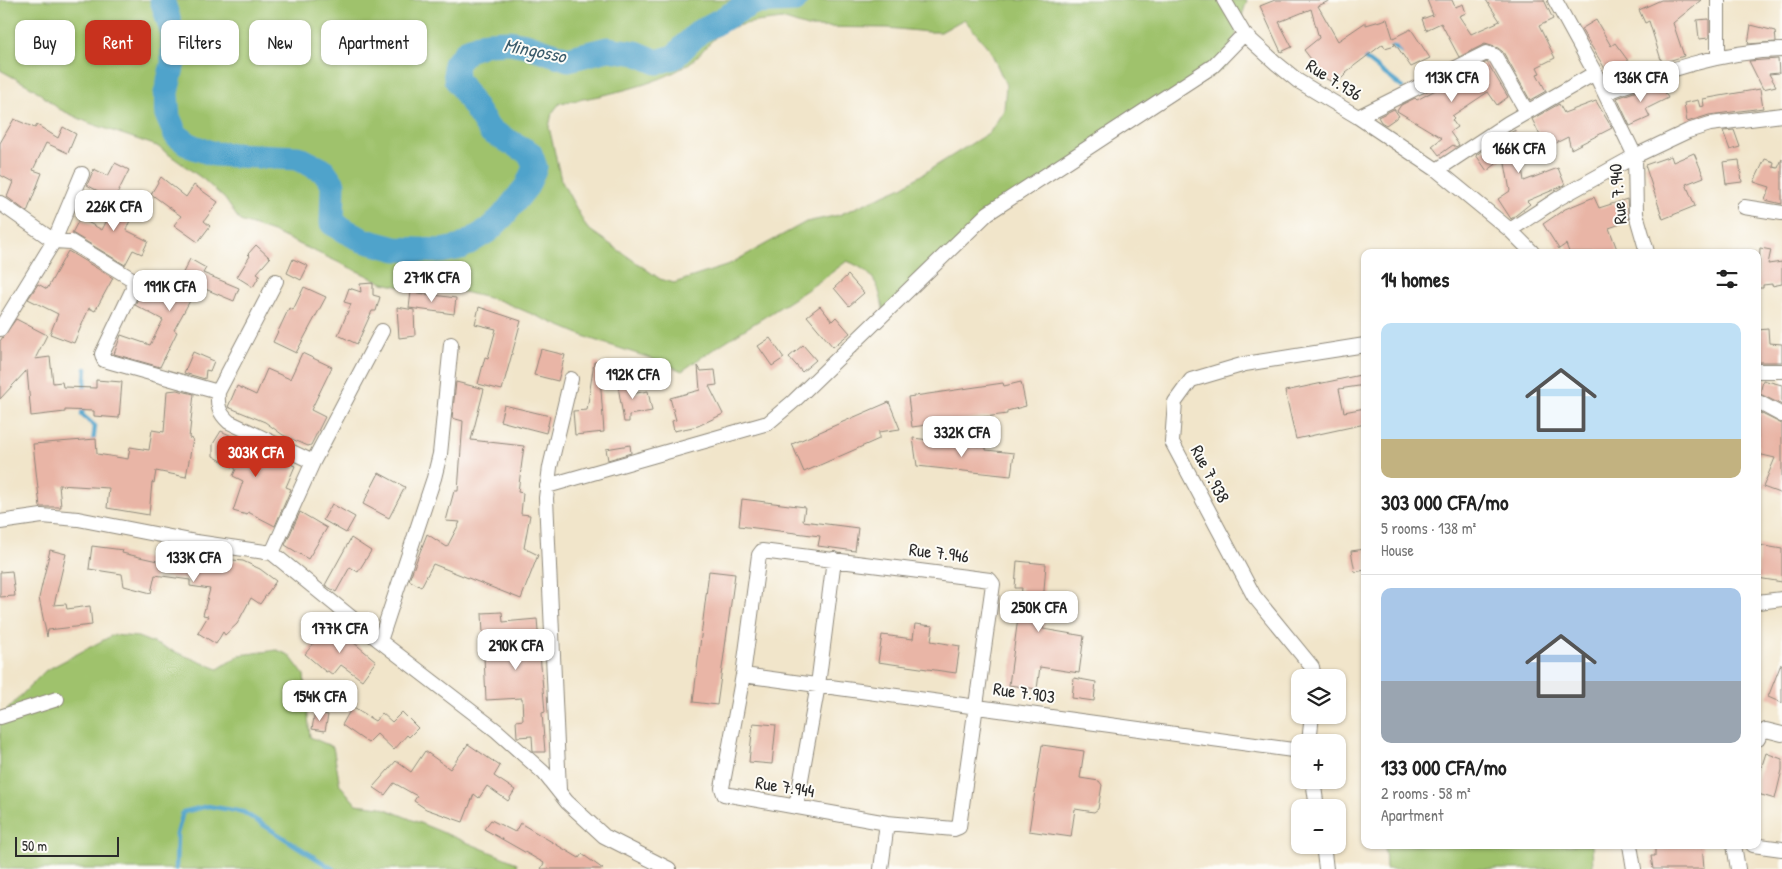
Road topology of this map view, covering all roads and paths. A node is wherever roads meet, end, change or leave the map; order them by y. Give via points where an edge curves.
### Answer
1 (1224, 0) edge
2 (1554, 0) edge
3 (1718, 0) edge
4 (1244, 34) junction
5 (1782, 50) edge
6 (1718, 57) junction
7 (1595, 73) junction
8 (1605, 93) junction
9 (1527, 112) junction
10 (1782, 115) edge
11 (1358, 117) junction
12 (1635, 156) junction
13 (1437, 170) junction
14 (82, 174) dead end
15 (0, 204) edge
16 (1744, 207) dead end
17 (1782, 213) edge
18 (1510, 230) junction
19 (54, 241) junction
20 (1529, 249) edge
21 (1646, 249) edge
22 (276, 281) dead end
23 (0, 329) edge
24 (382, 331) dead end
25 (451, 344) dead end
26 (1361, 345) edge
27 (1761, 371) edge
28 (1782, 371) edge
29 (572, 379) dead end
30 (218, 392) junction
31 (1761, 404) edge
32 (1782, 415) edge
33 (313, 462) junction
34 (547, 486) junction
35 (0, 522) edge
36 (272, 553) junction
37 (759, 555) joint
38 (834, 559) junction
39 (1782, 599) edge
40 (1761, 602) edge
41 (380, 641) junction
42 (1312, 669) edge
43 (743, 675) junction
44 (818, 685) junction
45 (57, 699) dead end
46 (975, 705) junction
47 (0, 717) edge
48 (1761, 733) edge
49 (1782, 734) edge
50 (1291, 750) edge
51 (559, 790) junction
52 (796, 807) junction
53 (887, 823) junction
54 (1761, 846) edge
55 (1631, 849) edge
56 (1735, 849) edge
57 (1782, 849) edge
58 (1324, 854) edge
59 (669, 869) edge
60 (881, 869) edge
61 (1326, 869) edge
62 (1634, 869) edge
63 (1738, 869) edge

1 - 4 street, Rue 7.936
2 - 7 street, Rue 7.940
3 - 6 street
4 - 11 street, Rue 7.936 via 1298,81
4 - 34 street via 1214,66 988,213 768,423
5 - 6 street
6 - 8 street via 1677,67
7 - 8 street, Rue 7.940
7 - 9 street
8 - 12 street, Rue 7.940
9 - 11 street via 1495,56 1486,53
9 - 13 street
10 - 12 street via 1703,126
11 - 13 street, Rue 7.936
12 - 18 street via 1559,198
12 - 21 street, Rue 7.940 via 1636,214
13 - 18 street, Rue 7.936
14 - 19 street
15 - 19 street
16 - 17 street
18 - 20 street, Rue 7.936
19 - 23 street
19 - 30 street via 71,242 134,282 102,354 104,360
22 - 30 street
24 - 33 street
25 - 41 street via 440,454
26 - 42 street, Rue 7.938 via 1245,364 1191,380 1175,402 1172,442 1254,596
27 - 28 street
29 - 34 street
30 - 33 street via 217,404 229,422
31 - 32 street
33 - 36 street
34 - 51 street
35 - 36 street via 42,516 78,519
36 - 41 street
37 - 38 street, Rue 7.946 via 769,550
37 - 43 street, Rue 7.944
38 - 44 street
38 - 46 street, Rue 7.946 via 990,580 993,584
39 - 40 street
41 - 51 street via 497,731
43 - 44 street, Rue 7.903
43 - 52 street, Rue 7.944 via 722,788 724,794
44 - 46 street, Rue 7.903
44 - 52 street
45 - 47 street
46 - 50 street, Rue 7.903
46 - 53 street, Rue 7.944 via 959,827
48 - 49 street via 1766,730
51 - 59 street via 567,802 604,836
52 - 53 street, Rue 7.944
53 - 60 street
54 - 57 street
55 - 62 street
56 - 63 street
58 - 61 street

